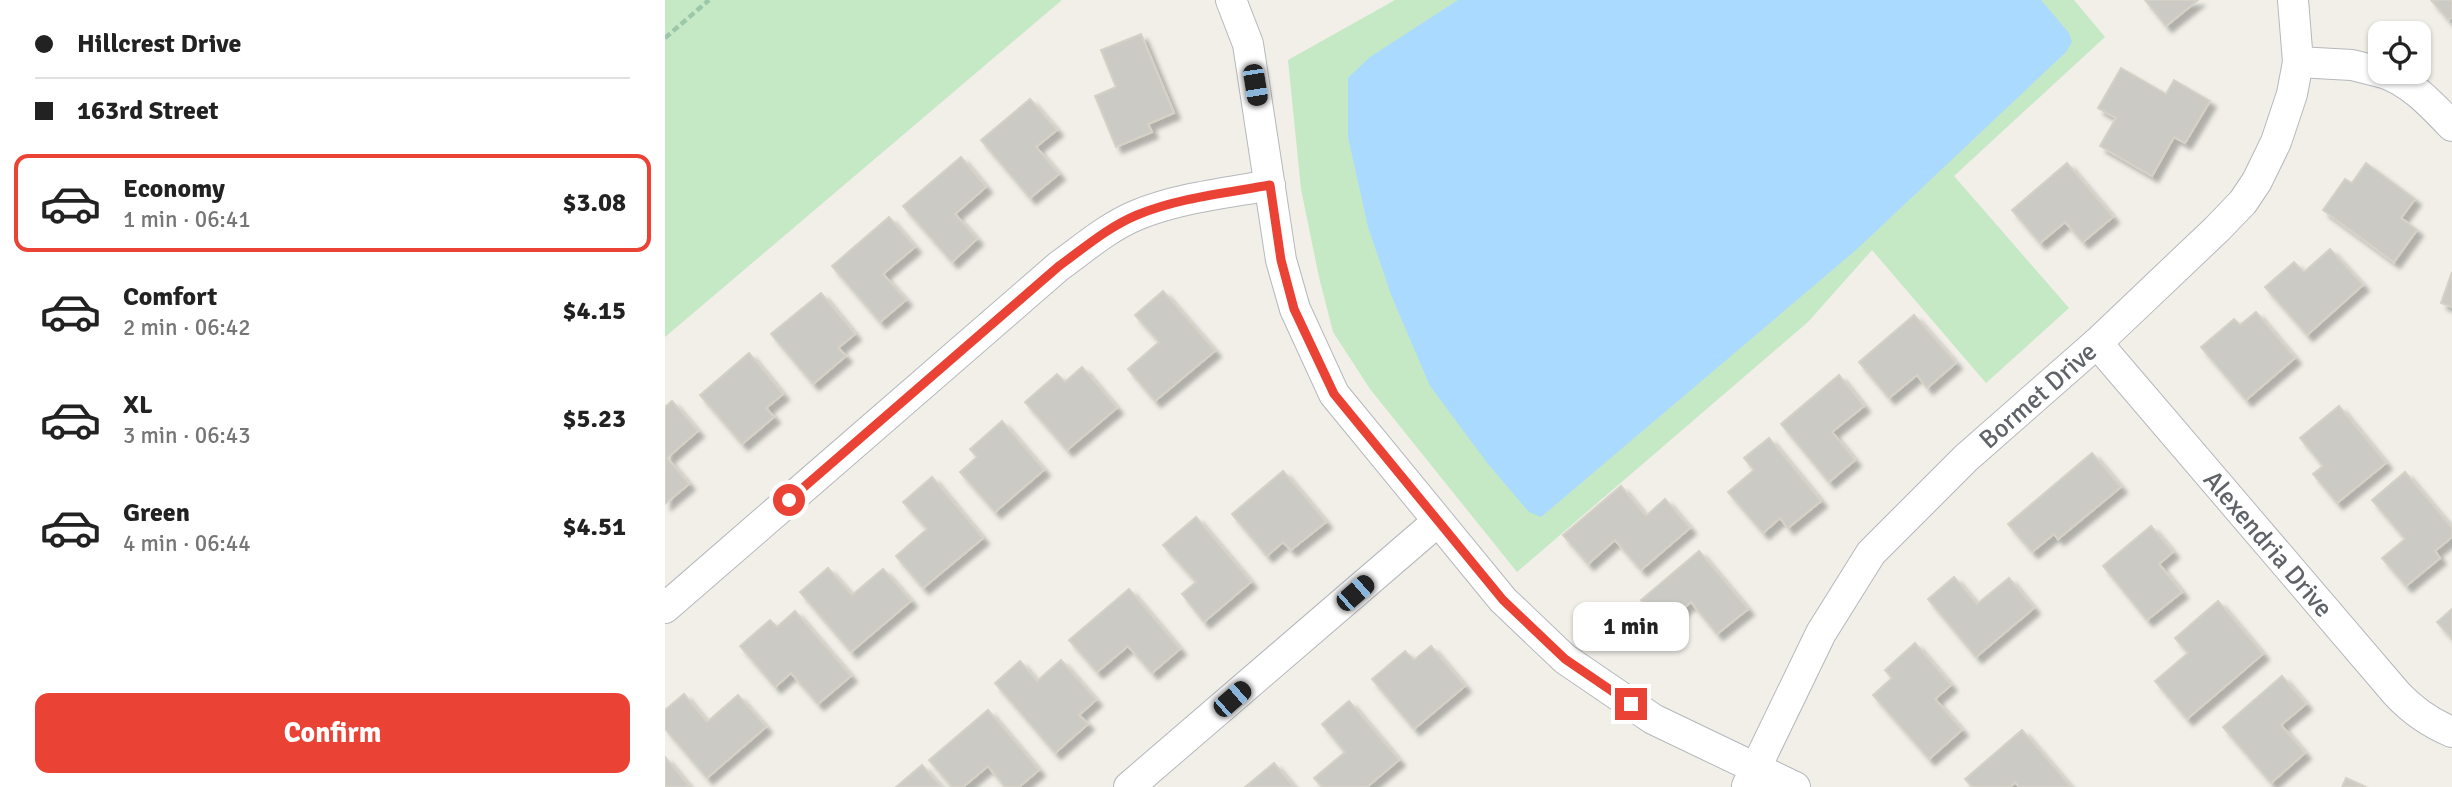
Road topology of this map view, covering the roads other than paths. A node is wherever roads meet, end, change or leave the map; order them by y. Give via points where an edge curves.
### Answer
1 (1231, 0) edge
2 (2293, 0) edge
3 (2298, 62) junction
4 (2368, 69) edge
5 (2402, 84) edge
6 (2452, 126) edge
7 (1270, 185) junction
8 (2097, 343) junction
9 (1437, 522) junction
10 (665, 608) edge
11 (2452, 732) edge
12 (1751, 778) edge
13 (1129, 787) edge
14 (1795, 787) edge

1 - 7 street via 1248,44
2 - 3 street, Bormet Drive
3 - 4 street
3 - 8 street, Bormet Drive via 2276,142 2243,202
5 - 6 street
7 - 9 street via 1294,309 1334,394
7 - 10 street via 1169,204 1100,236 1059,266
8 - 11 street, Alexendria Drive via 2397,694 2412,710
8 - 12 street, Bormet Drive via 1965,458 1871,554 1821,633
9 - 12 street via 1503,600 1565,659
9 - 13 street
12 - 14 street

